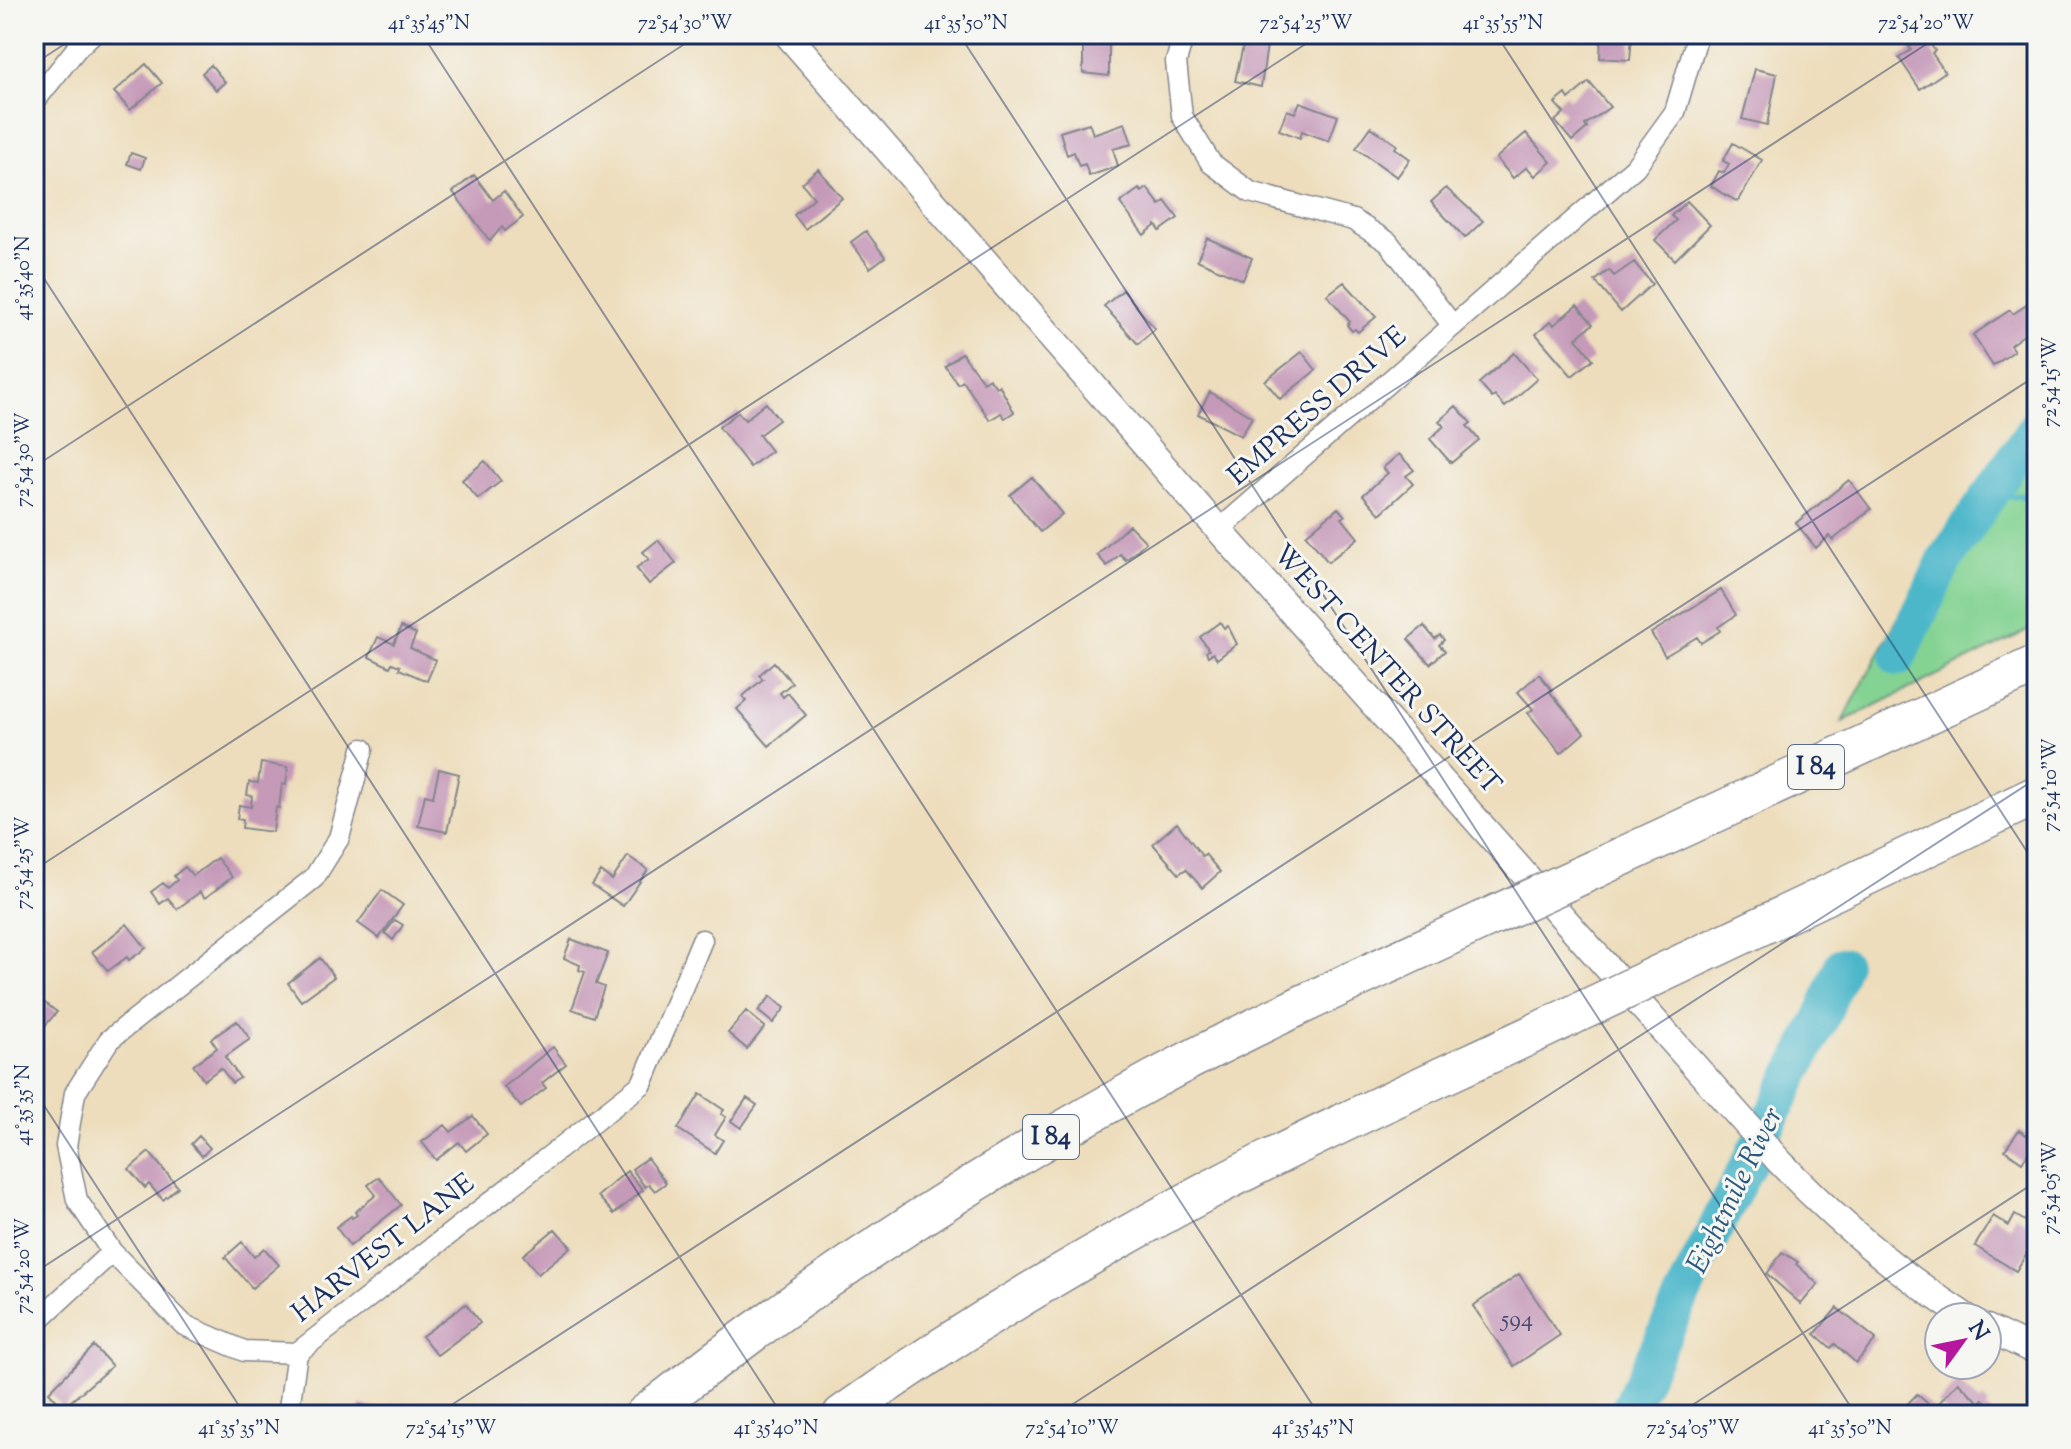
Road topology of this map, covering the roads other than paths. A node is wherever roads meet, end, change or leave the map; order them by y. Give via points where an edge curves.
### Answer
1 (92, 34) edge
2 (787, 34) edge
3 (1184, 34) edge
4 (1694, 34) edge
5 (34, 102) edge
6 (1453, 326) junction
7 (1219, 530) junction
8 (2037, 664) edge
9 (363, 749) dead end
10 (2037, 795) edge
11 (702, 940) dead end
12 (112, 1252) junction
13 (1942, 1301) edge
14 (34, 1324) edge
15 (2003, 1336) edge
16 (2037, 1352) edge
17 (297, 1353) junction
18 (288, 1415) edge
19 (644, 1415) edge
20 (842, 1415) edge

1 - 5 street
2 - 7 street, WEST CENTER STREET
3 - 6 street via 1176,62 1182,116 1211,163 1250,192 1353,220 1388,242
4 - 6 street, EMPRESS DRIVE via 1675,112 1635,167
6 - 7 street, EMPRESS DRIVE
7 - 13 street, WEST CENTER STREET via 1820,1205 1863,1244
8 - 19 highway, I 84, bridge via 1249,1031 1063,1129 869,1250
9 - 12 street, HARVEST LANE via 339,838 314,878 109,1040 75,1093 66,1146 77,1200
10 - 20 highway, bridge via 1312,1139 1130,1233 949,1342
11 - 17 street, HARVEST LANE via 642,1084
12 - 14 street
12 - 17 street, HARVEST LANE via 184,1325 244,1351
15 - 16 street
17 - 18 street

